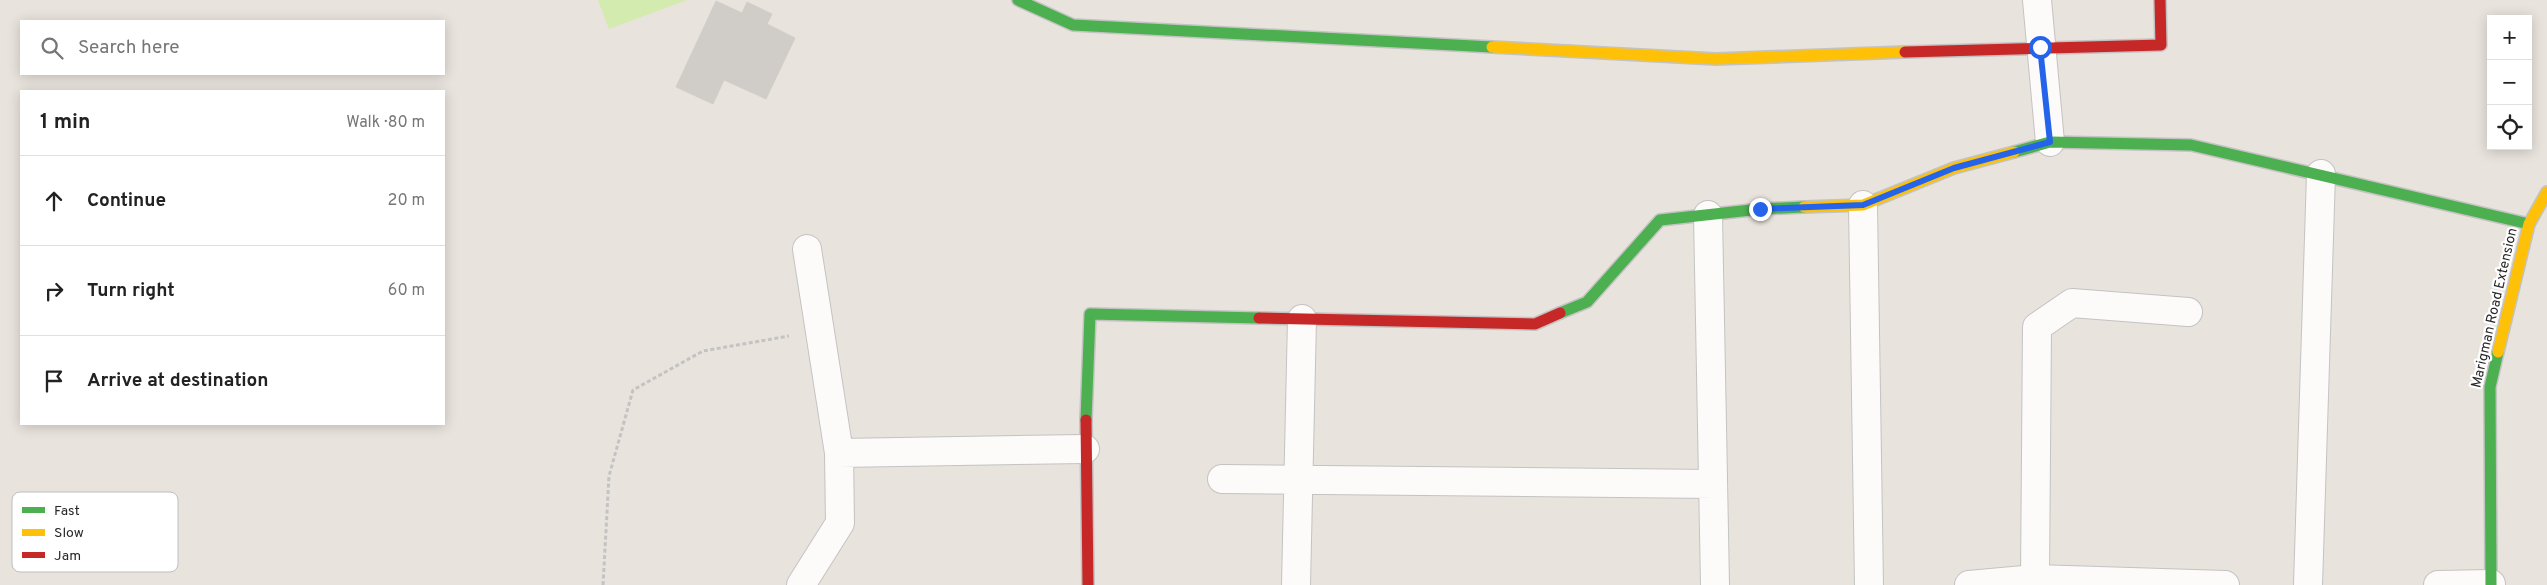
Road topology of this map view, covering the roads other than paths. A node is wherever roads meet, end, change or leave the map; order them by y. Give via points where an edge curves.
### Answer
1 (1018, 0) edge
2 (2036, 0) edge
3 (2160, 0) edge
4 (2040, 47) junction
5 (2050, 142) junction
6 (2321, 174) junction
7 (2547, 192) edge
8 (1863, 205) junction
9 (1708, 215) junction
10 (2529, 224) junction
11 (807, 249) dead end
12 (2188, 312) dead end
13 (1302, 319) junction
14 (1085, 448) junction
15 (839, 453) junction
16 (1222, 479) dead end
17 (1298, 480) junction
18 (1713, 484) junction
19 (2035, 579) junction
20 (800, 585) edge
21 (1088, 585) edge
22 (1296, 585) edge
23 (1716, 585) edge
24 (1869, 585) edge
25 (1968, 585) edge
26 (2225, 585) edge
27 (2308, 585) edge
28 (2438, 585) edge
29 (2491, 585) edge

1 - 4 street via 1073,25 1716,59
2 - 4 street
3 - 4 street via 2162,45
4 - 5 street
5 - 6 street via 2191,145
5 - 8 street via 1954,168
6 - 10 street
6 - 27 street
7 - 10 street, Marigman Road Extension
8 - 9 street via 1760,209
8 - 24 street
9 - 13 street via 1660,220 1587,302 1535,324
9 - 18 street
10 - 29 street, Marigman Road Extension via 2490,387
11 - 15 street
12 - 19 street via 2072,303 2037,327
13 - 14 street via 1090,314
13 - 17 street
14 - 15 street
14 - 21 street
15 - 20 street via 840,523
16 - 17 street
17 - 18 street
17 - 22 street
18 - 23 street
19 - 25 street
19 - 26 street
28 - 29 street

